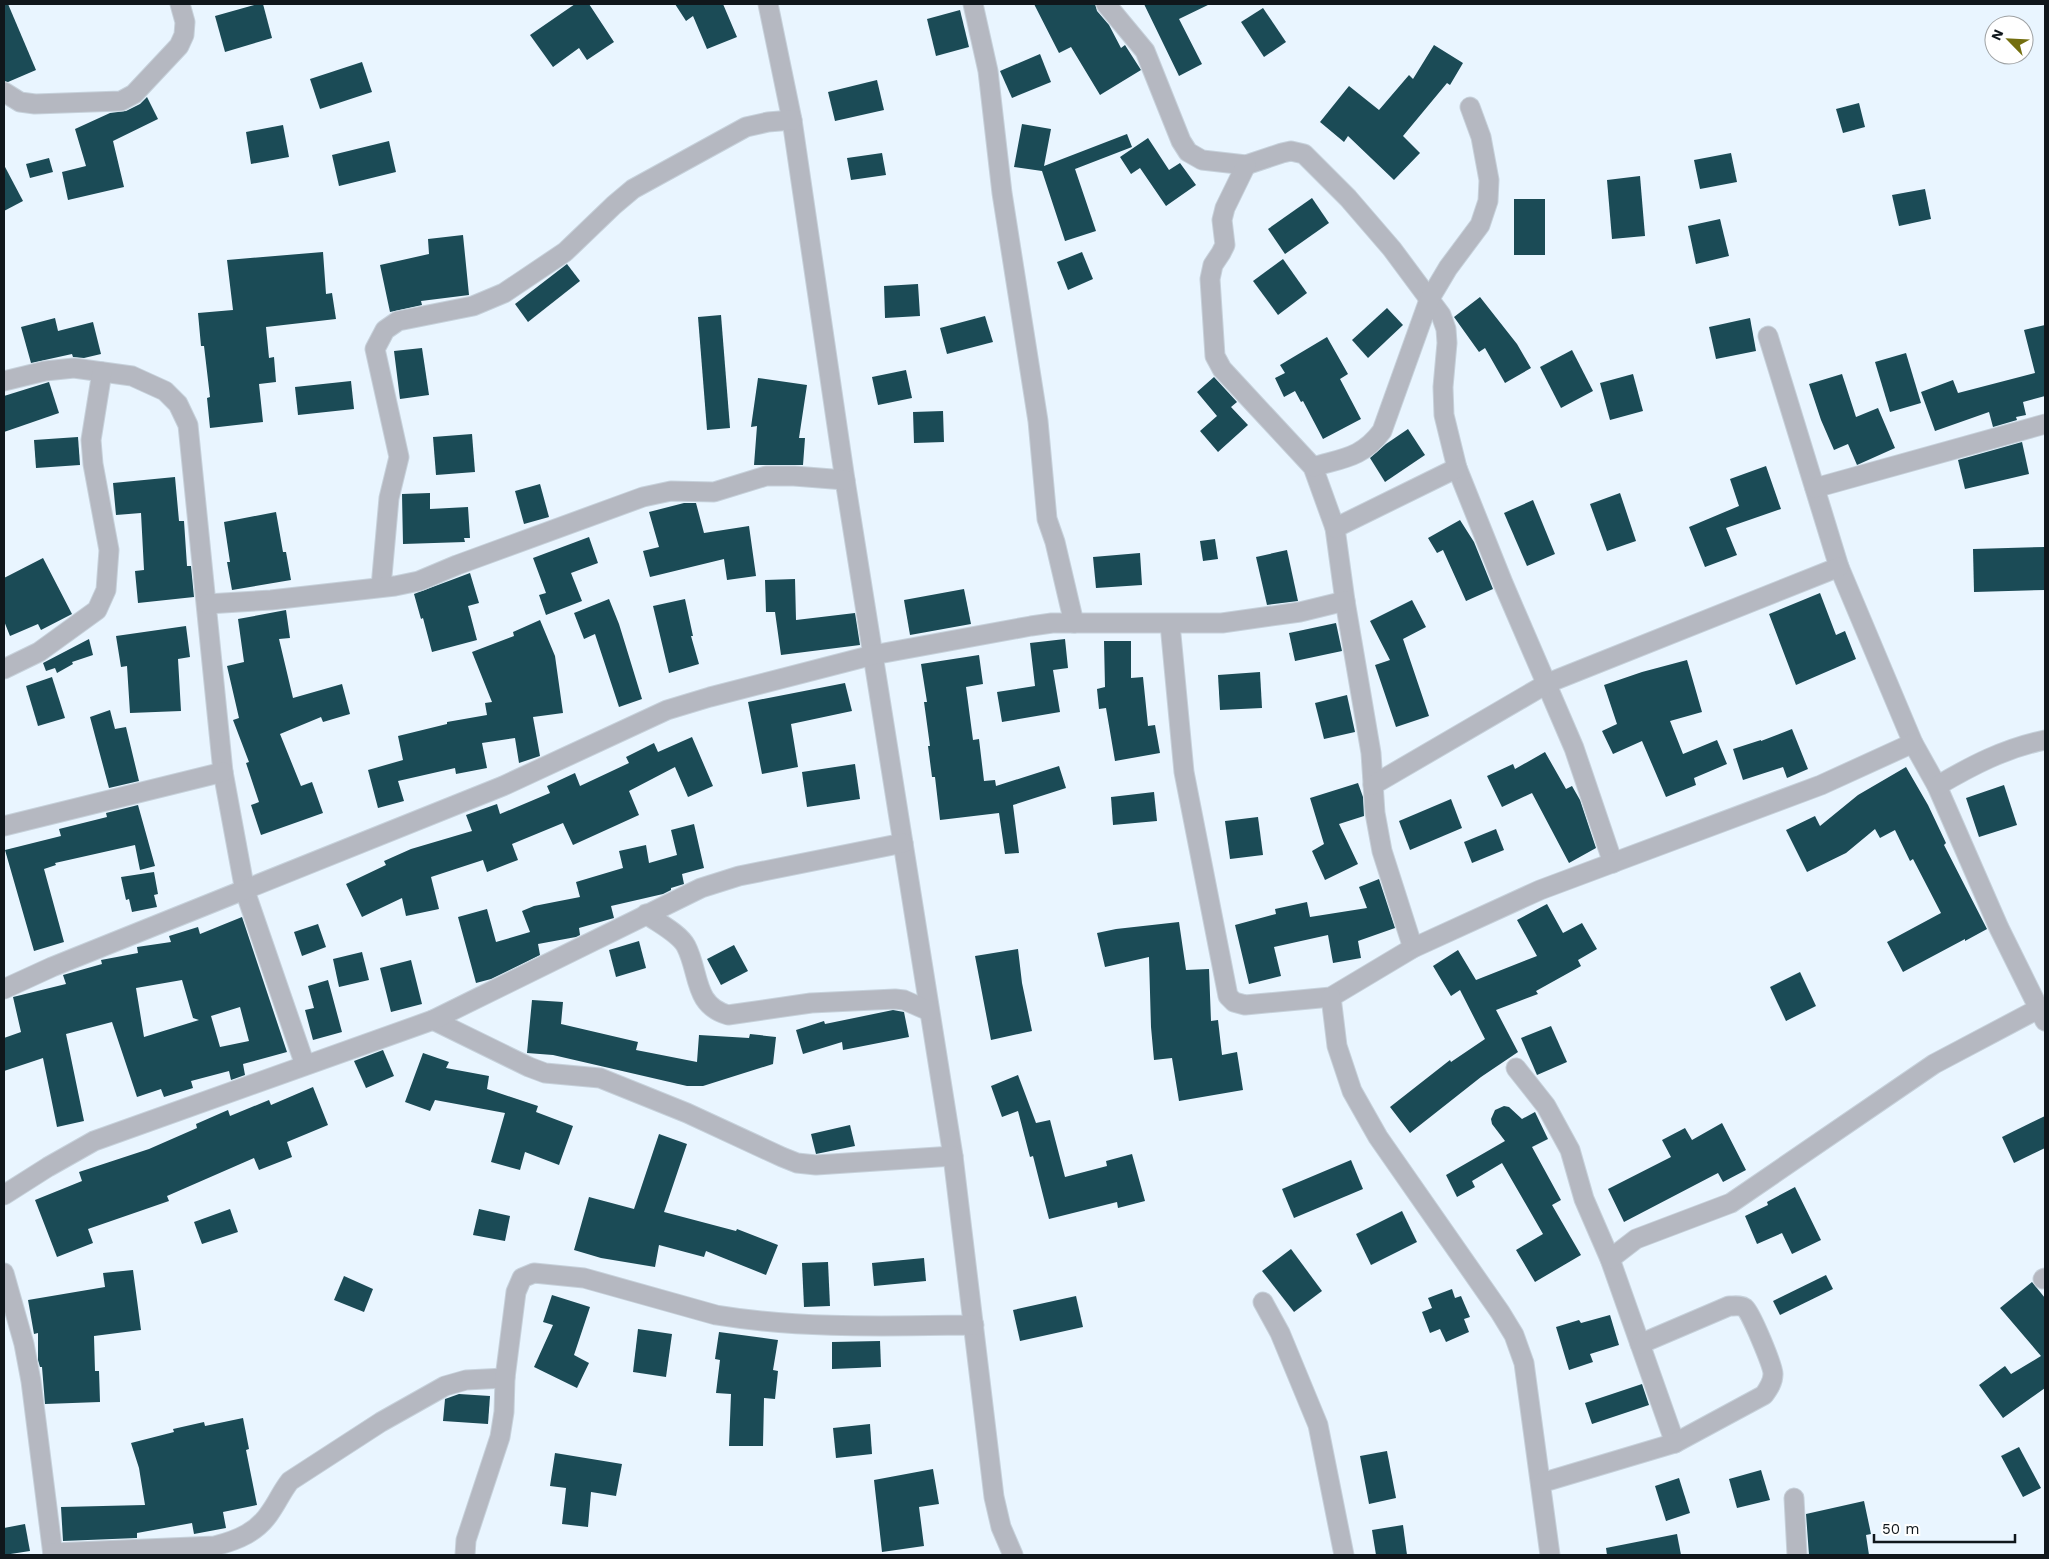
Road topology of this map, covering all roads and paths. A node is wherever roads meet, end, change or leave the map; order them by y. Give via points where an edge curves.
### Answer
1 (180, 4) edge
2 (768, 4) edge
3 (973, 4) edge
4 (1106, 4) edge
5 (4, 92) edge
6 (1470, 107) dead end
7 (792, 120) junction
8 (1246, 166) junction
9 (1429, 300) junction
10 (1768, 336) dead end
11 (102, 372) junction
12 (4, 381) edge
13 (2045, 424) edge
14 (1313, 467) junction
15 (1457, 468) junction
16 (845, 480) junction
17 (1815, 488) junction
18 (1335, 528) junction
19 (1839, 567) junction
20 (381, 587) junction
21 (1345, 601) junction
22 (208, 604) junction
23 (1074, 623) junction
24 (1170, 624) junction
25 (873, 655) junction
26 (4, 668) edge
27 (1548, 683) junction
28 (2045, 740) edge
29 (1913, 743) junction
30 (223, 772) junction
31 (1373, 786) junction
32 (1936, 786) junction
33 (4, 826) edge
34 (903, 843) junction
35 (1613, 863) junction
36 (245, 891) junction
37 (646, 914) junction
38 (1413, 948) junction
39 (4, 989) edge
40 (1331, 997) junction
41 (929, 1011) junction
42 (2042, 1015) edge
43 (432, 1020) junction
44 (305, 1065) junction
45 (1516, 1068) dead end
46 (953, 1156) junction
47 (4, 1195) edge
48 (1610, 1259) junction
49 (4, 1273) edge
50 (1263, 1302) dead end
51 (974, 1324) junction
52 (1640, 1344) junction
53 (505, 1378) junction
54 (1675, 1443) junction
55 (1540, 1483) junction
56 (1794, 1498) dead end
57 (53, 1554) edge
58 (464, 1555) edge
59 (1013, 1555) edge
60 (1344, 1555) edge
61 (1550, 1555) edge
62 (1797, 1555) edge

1 - 5 street via 185,22 179,46 134,94 121,101 35,104 20,102
2 - 7 street
3 - 23 street via 988,71 1002,193 1038,421 1047,519
4 - 8 street via 1145,51 1188,152 1202,160
6 - 9 street via 1481,137 1489,180 1488,201 1480,225
7 - 16 street
7 - 20 street via 746,127 633,189 565,252 504,293 472,306 398,321 384,330 375,349 399,457 389,498
8 - 9 street via 1291,151 1304,154 1392,249
8 - 14 street via 1225,208 1222,220 1224,245 1213,264 1210,280 1215,356 1222,369
9 - 14 street via 1382,431 1361,453
9 - 15 street via 1441,315 1446,329 1444,415
10 - 17 street
11 - 12 street via 74,368
11 - 22 street via 132,376 165,391 178,404 188,425
11 - 26 street via 91,440 109,550 106,590 97,610 39,652
13 - 17 street
14 - 18 street
15 - 18 street
15 - 27 street via 1503,584
16 - 20 street via 766,476 714,492 671,492 643,497 420,581
16 - 25 street
17 - 19 street
18 - 21 street
19 - 27 street
19 - 29 street
20 - 22 street
21 - 24 street via 1249,620
21 - 31 street
22 - 30 street
23 - 24 street
23 - 25 street via 1031,626
24 - 40 street via 1184,772 1228,996 1245,1005
25 - 34 street
25 - 36 street via 667,710 503,786
27 - 31 street
27 - 35 street
28 - 32 street via 1997,754
29 - 32 street
29 - 35 street via 1821,785
30 - 33 street
30 - 36 street
31 - 38 street via 1382,851
32 - 42 street
34 - 37 street via 739,876 701,888
34 - 41 street
35 - 38 street via 1540,890
36 - 39 street
36 - 44 street
37 - 41 street via 685,945 706,1002 715,1011 728,1015 811,1003 895,998
37 - 43 street
38 - 40 street
40 - 55 street via 1336,1046 1352,1091 1378,1137 1514,1335 1524,1363
41 - 46 street
42 - 48 street via 1934,1064 1731,1202 1636,1239
43 - 44 street
43 - 46 street via 529,1067 545,1073 600,1078 798,1162 816,1165
44 - 47 street via 94,1141
45 - 48 street via 1546,1106 1570,1150 1584,1199
46 - 51 street
48 - 52 street
49 - 57 street via 31,1381
50 - 60 street via 1284,1342 1318,1425
51 - 53 street via 876,1326 734,1318 584,1278 534,1273 522,1278 516,1292
51 - 59 street via 994,1496 1001,1527
52 - 54 street
52 - 54 street via 1730,1306 1740,1306 1746,1309 1773,1372 1772,1383 1764,1395
53 - 57 street via 466,1380 445,1386 381,1422 290,1481 263,1524 232,1541 215,1546
53 - 58 street via 500,1438
54 - 55 street
55 - 61 street
56 - 62 street

